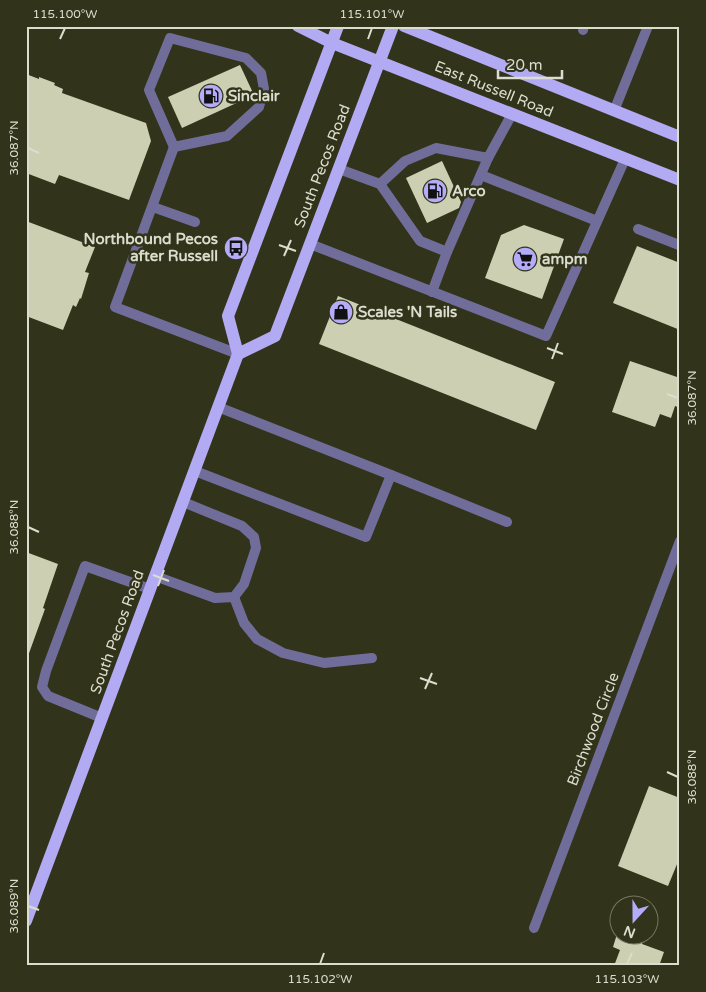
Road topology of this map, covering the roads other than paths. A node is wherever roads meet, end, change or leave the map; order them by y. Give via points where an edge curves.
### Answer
1 (298, 26) edge
2 (338, 26) edge
3 (394, 26) edge
4 (404, 26) edge
5 (648, 26) edge
6 (332, 43) junction
7 (380, 62) junction
8 (614, 111) junction
9 (512, 114) junction
10 (680, 138) edge
11 (174, 148) junction
12 (488, 158) junction
13 (625, 159) junction
14 (339, 169) junction
15 (481, 175) junction
16 (680, 180) edge
17 (380, 184) junction
18 (152, 207) junction
19 (597, 221) junction
20 (195, 222) dead end
21 (638, 229) dead end
22 (310, 244) junction
23 (680, 244) edge
24 (447, 252) junction
25 (432, 292) junction
26 (238, 354) junction
27 (218, 407) junction
28 (194, 471) junction
29 (391, 475) junction
30 (183, 502) junction
31 (508, 522) dead end
32 (680, 541) edge
33 (155, 576) junction
34 (150, 589) junction
35 (234, 597) junction
36 (372, 658) dead end
37 (102, 718) junction
38 (26, 921) edge
39 (534, 928) dead end

1 - 6 main road, East Russell Road
2 - 6 main road
3 - 7 main road, South Pecos Road
4 - 8 main road, East Russell Road
5 - 8 street
6 - 7 main road, East Russell Road
6 - 26 main road via 228,316
7 - 9 main road, East Russell Road
7 - 14 main road, South Pecos Road
8 - 10 main road, East Russell Road
9 - 12 street
9 - 13 main road, East Russell Road
11 - 11 street via 149,90 170,38 246,58 261,73 264,89 259,107 227,136
11 - 18 street
12 - 15 street
12 - 17 street via 436,148 405,161
13 - 16 main road, East Russell Road
13 - 19 street
14 - 17 street
14 - 22 main road, South Pecos Road
15 - 19 street
15 - 24 street
17 - 24 street via 420,241
18 - 20 street
18 - 26 street via 115,307
19 - 25 street via 546,336
21 - 23 street
22 - 25 street
22 - 26 main road, South Pecos Road via 275,336
24 - 25 street
26 - 27 main road, South Pecos Road
27 - 28 main road, South Pecos Road
27 - 29 street
28 - 29 street via 366,537
28 - 30 main road, South Pecos Road
29 - 31 street
30 - 33 main road, South Pecos Road
30 - 35 street via 242,526 254,537 256,548 244,584
32 - 39 street, Birchwood Circle
33 - 34 main road, South Pecos Road
33 - 35 street via 215,598
34 - 37 main road, South Pecos Road
34 - 37 street via 85,566 42,687 48,696
35 - 36 street via 244,623 257,639 283,653 324,663
37 - 38 main road, South Pecos Road

